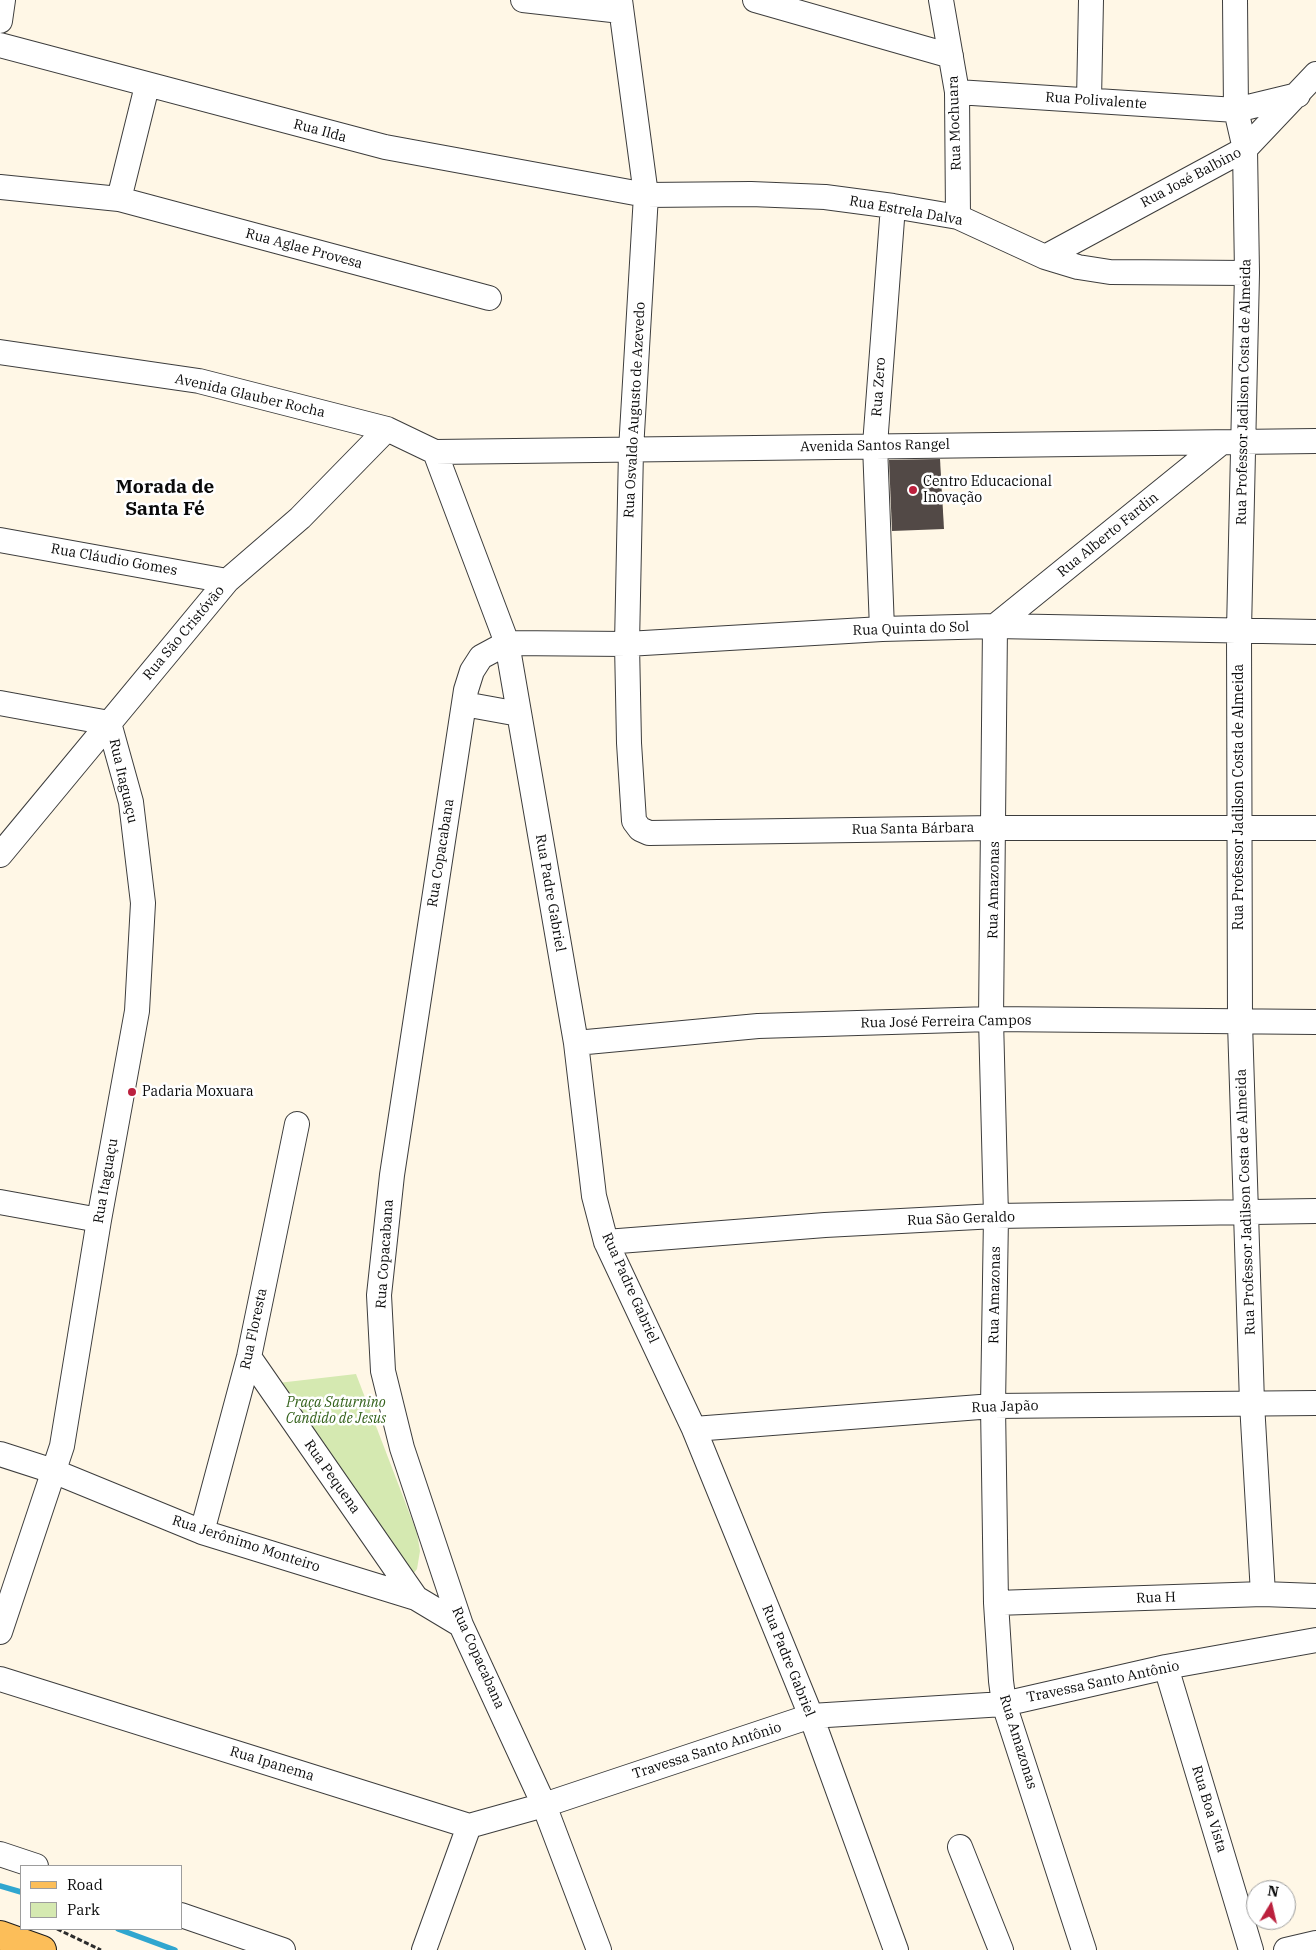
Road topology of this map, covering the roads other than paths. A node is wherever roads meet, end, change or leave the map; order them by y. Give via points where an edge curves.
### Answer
1 (3, 0) edge
2 (523, 0) edge
3 (756, 0) edge
4 (941, 0) edge
5 (1091, 0) edge
6 (1235, 0) edge
7 (620, 6) edge
8 (0, 21) edge
9 (0, 45) edge
10 (951, 56) junction
11 (1316, 74) edge
12 (147, 86) junction
13 (957, 92) junction
14 (1298, 95) junction
15 (1088, 100) junction
16 (1236, 110) junction
17 (1246, 149) junction
18 (0, 187) edge
19 (646, 194) junction
20 (119, 199) junction
21 (893, 206) junction
22 (958, 217) junction
23 (1045, 257) junction
24 (1247, 273) junction
25 (489, 298) dead end
26 (0, 352) edge
27 (387, 429) junction
28 (1316, 441) edge
29 (1232, 443) junction
30 (875, 445) junction
31 (631, 450) junction
32 (435, 452) junction
33 (0, 540) edge
34 (227, 581) junction
35 (995, 626) junction
36 (882, 629) junction
37 (1239, 630) junction
38 (1316, 632) edge
39 (507, 643) junction
40 (626, 644) junction
41 (0, 703) edge
42 (464, 704) junction
43 (519, 714) junction
44 (109, 723) junction
45 (634, 821) joint
46 (995, 828) junction
47 (1239, 828) junction
48 (1316, 828) edge
49 (0, 854) edge
50 (992, 1019) junction
51 (1316, 1022) edge
52 (1240, 1023) junction
53 (576, 1043) junction
54 (297, 1124) dead end
55 (0, 1202) edge
56 (1246, 1211) junction
57 (1316, 1211) edge
58 (996, 1216) junction
59 (99, 1220) junction
60 (606, 1242) junction
61 (248, 1356) junction
62 (1316, 1402) edge
63 (1252, 1403) junction
64 (993, 1406) junction
65 (694, 1429) junction
66 (0, 1454) edge
67 (53, 1471) junction
68 (202, 1532) junction
69 (1263, 1594) junction
70 (1316, 1596) edge
71 (416, 1598) junction
72 (996, 1604) junction
73 (461, 1625) junction
74 (0, 1632) edge
75 (1316, 1640) edge
76 (1166, 1668) junction
77 (0, 1679) edge
78 (1004, 1704) junction
79 (811, 1716) junction
80 (544, 1804) junction
81 (469, 1826) junction
82 (960, 1847) dead end
83 (0, 1854) edge
84 (33, 1865) edge
85 (182, 1915) edge
86 (0, 1935) edge
87 (1316, 1943) edge
88 (42, 1950) edge
89 (283, 1950) edge
90 (424, 1950) edge
91 (599, 1950) edge
92 (896, 1950) edge
93 (1001, 1950) edge
94 (1084, 1950) edge
95 (1251, 1950) edge
96 (1286, 1950) edge

1 - 8 street
2 - 7 street
3 - 10 street
4 - 10 street, Rua Mochuara
5 - 15 street
6 - 16 street, Rua Professor Jadilson Costa de Almeida
7 - 19 street, Rua Osvaldo Augusto de Azevedo
9 - 12 street, Rua Ilda
10 - 13 street, Rua Mochuara
11 - 14 street, Rua José Balbino
12 - 19 street, Rua Ilda via 385,147
12 - 20 street
13 - 15 street, Rua Polivalente
13 - 22 street, Rua Mochuara
14 - 16 street, Rua Polivalente
14 - 17 street, Rua José Balbino
15 - 16 street, Rua Polivalente
16 - 17 street, Rua Professor Jadilson Costa de Almeida
17 - 23 street, Rua José Balbino
17 - 24 street, Rua Professor Jadilson Costa de Almeida
18 - 20 street, Rua Aglae Provesa
19 - 21 street, Rua Estrela Dalva via 751,194
19 - 31 street, Rua Osvaldo Augusto de Azevedo
20 - 25 street, Rua Aglae Provesa
21 - 22 street, Rua Estrela Dalva
21 - 30 street, Rua Zero
22 - 23 street, Rua Estrela Dalva
23 - 24 street, Rua Estrela Dalva via 1110,272
24 - 29 street, Rua Professor Jadilson Costa de Almeida
26 - 27 street, Avenida Glauber Rocha via 200,382
27 - 32 street, Avenida Glauber Rocha
27 - 34 street, Rua São Cristóvão via 300,518
28 - 29 street, Avenida Santos Rangel
29 - 30 street, Avenida Santos Rangel
29 - 35 street, Rua Alberto Fardin
29 - 37 street, Rua Professor Jadilson Costa de Almeida
30 - 31 street, Avenida Santos Rangel
30 - 36 street, Rua Zero
31 - 32 street, Avenida Santos Rangel
31 - 40 street, Rua Osvaldo Augusto de Azevedo
32 - 39 street, Rua Padre Gabriel
33 - 34 street, Rua Cláudio Gomes
34 - 44 street, Rua São Cristóvão
35 - 36 street, Rua Quinta do Sol
35 - 37 street, Rua Quinta do Sol
35 - 46 street, Rua Amazonas
36 - 40 street, Rua Quinta do Sol
37 - 38 street, Rua Quinta do Sol
37 - 47 street, Rua Professor Jadilson Costa de Almeida
39 - 40 street, Rua Quinta do Sol
39 - 42 street, Rua Copacabana via 482,657 472,671
39 - 43 street, Rua Padre Gabriel
40 - 45 street, Rua Osvaldo Augusto de Azevedo
41 - 44 street
42 - 43 street
42 - 73 street, Rua Copacabana via 392,1174 379,1295 383,1371 402,1448
43 - 53 street, Rua Padre Gabriel
44 - 49 street, Rua São Cristóvão
44 - 59 street, Rua Itaguaçu via 131,802 144,903 136,1011
45 - 46 street, Rua Santa Bárbara via 649,833
46 - 47 street, Rua Santa Bárbara
46 - 50 street, Rua Amazonas
47 - 48 street, Rua Santa Bárbara
47 - 52 street, Rua Professor Jadilson Costa de Almeida
50 - 52 street, Rua José Ferreira Campos
50 - 53 street, Rua José Ferreira Campos via 758,1026
50 - 58 street, Rua Amazonas
51 - 52 street, Rua José Ferreira Campos
52 - 56 street, Rua Professor Jadilson Costa de Almeida
53 - 60 street, Rua Padre Gabriel via 594,1196
54 - 61 street, Rua Floresta
55 - 59 street
56 - 57 street, Rua São Geraldo
56 - 58 street, Rua São Geraldo
56 - 63 street, Rua Professor Jadilson Costa de Almeida
58 - 60 street, Rua São Geraldo
58 - 64 street, Rua Amazonas
59 - 67 street, Rua Itaguaçu via 62,1446
60 - 65 street, Rua Padre Gabriel
61 - 68 street, Rua Floresta
61 - 71 street, Rua Pequena
62 - 63 street, Rua Japão
63 - 64 street, Rua Japão
63 - 69 street, Rua Professor Jadilson Costa de Almeida
64 - 65 street, Rua Japão
64 - 72 street, Rua Amazonas
65 - 79 street, Rua Padre Gabriel
66 - 67 street, Rua Jerônimo Monteiro
67 - 68 street, Rua Jerônimo Monteiro
67 - 74 street, Rua Itaguaçu
68 - 71 street, Rua Jerônimo Monteiro
69 - 70 street, Rua H
69 - 72 street, Rua H
71 - 73 street, Rua Jerônimo Monteiro
72 - 78 street, Rua Amazonas
73 - 80 street, Rua Copacabana
75 - 76 street, Travessa Santo Antônio
76 - 78 street, Travessa Santo Antônio
76 - 95 street, Rua Boa Vista
77 - 81 street, Rua Ipanema
78 - 79 street, Travessa Santo Antônio
78 - 94 street, Rua Amazonas
79 - 80 street, Travessa Santo Antônio
79 - 92 street, Rua Padre Gabriel
80 - 81 street
80 - 91 street, Rua Copacabana
81 - 90 street
82 - 93 street
83 - 84 street
85 - 89 street
86 - 88 main road
87 - 96 street

